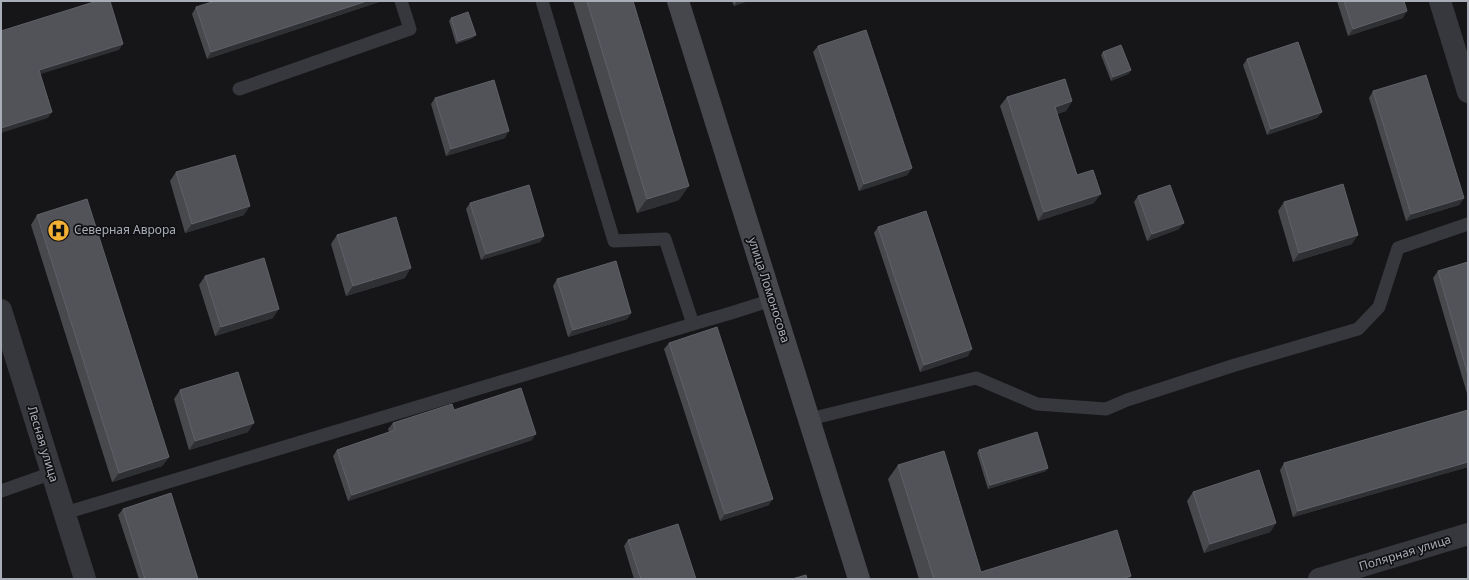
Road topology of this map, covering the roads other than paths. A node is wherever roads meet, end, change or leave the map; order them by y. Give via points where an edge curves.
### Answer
1 (401, 1) edge
2 (542, 1) edge
3 (678, 1) edge
4 (1440, 1) edge
5 (239, 89) dead end
6 (1468, 92) edge
7 (1468, 224) edge
8 (772, 300) junction
9 (1, 310) edge
10 (693, 324) junction
11 (810, 419) junction
12 (52, 473) junction
13 (1, 491) edge
14 (65, 513) junction
15 (1468, 534) edge
16 (85, 579) edge
17 (860, 579) edge
18 (1320, 579) edge

1 - 5 lane via 410,29
2 - 10 lane via 614,241 665,238
3 - 8 street, улица Ломоносова
4 - 6 street
7 - 11 lane via 1398,248 1379,307 1358,329 1235,365 1106,409 1037,404 976,378
8 - 10 lane
8 - 11 street, улица Ломоносова
9 - 12 street, Лесная улица
10 - 14 lane
11 - 17 street, улица Ломоносова
12 - 13 lane
12 - 14 street, Лесная улица
14 - 16 street, Лесная улица
15 - 18 street, Полярная улица

